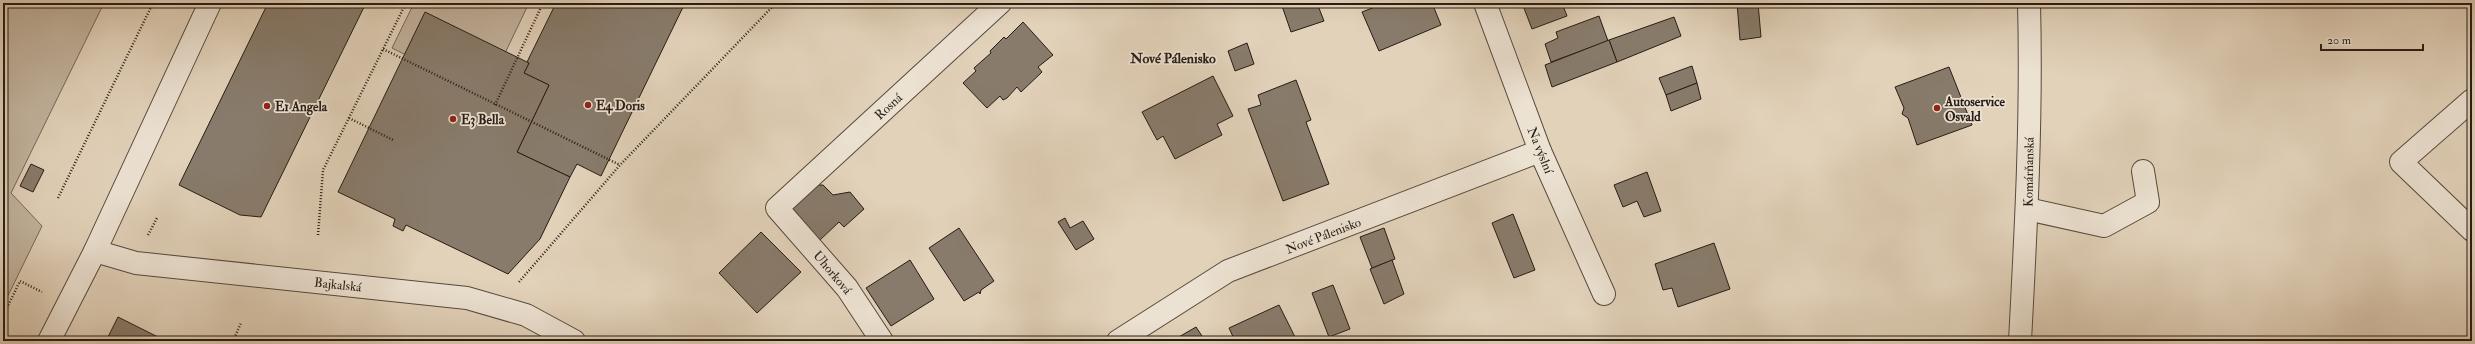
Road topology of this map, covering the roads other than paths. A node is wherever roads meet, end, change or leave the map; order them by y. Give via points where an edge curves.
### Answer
1 (210, 3) edge
2 (1000, 3) edge
3 (1485, 3) edge
4 (2029, 3) edge
5 (2472, 100) edge
6 (1540, 151) junction
7 (2143, 171) dead end
8 (777, 208) joint
9 (2028, 209) junction
10 (2472, 230) edge
11 (95, 251) junction
12 (1604, 294) dead end
13 (48, 341) edge
14 (574, 341) edge
15 (882, 341) edge
16 (1118, 341) edge
17 (2020, 341) edge

1 - 11 street
2 - 8 street, Rosná
3 - 6 street, Na výslní
4 - 9 street, Komárňanská
5 - 10 street via 2401,162
6 - 12 street, Na výslní
6 - 16 street, Nové Pálenisko via 1228,271
7 - 9 street via 2148,202 2104,226
8 - 15 street, Uhorková via 847,288
9 - 17 street, Komárňanská
11 - 13 street
11 - 14 street, Bajkalská via 136,263 467,298 526,315

